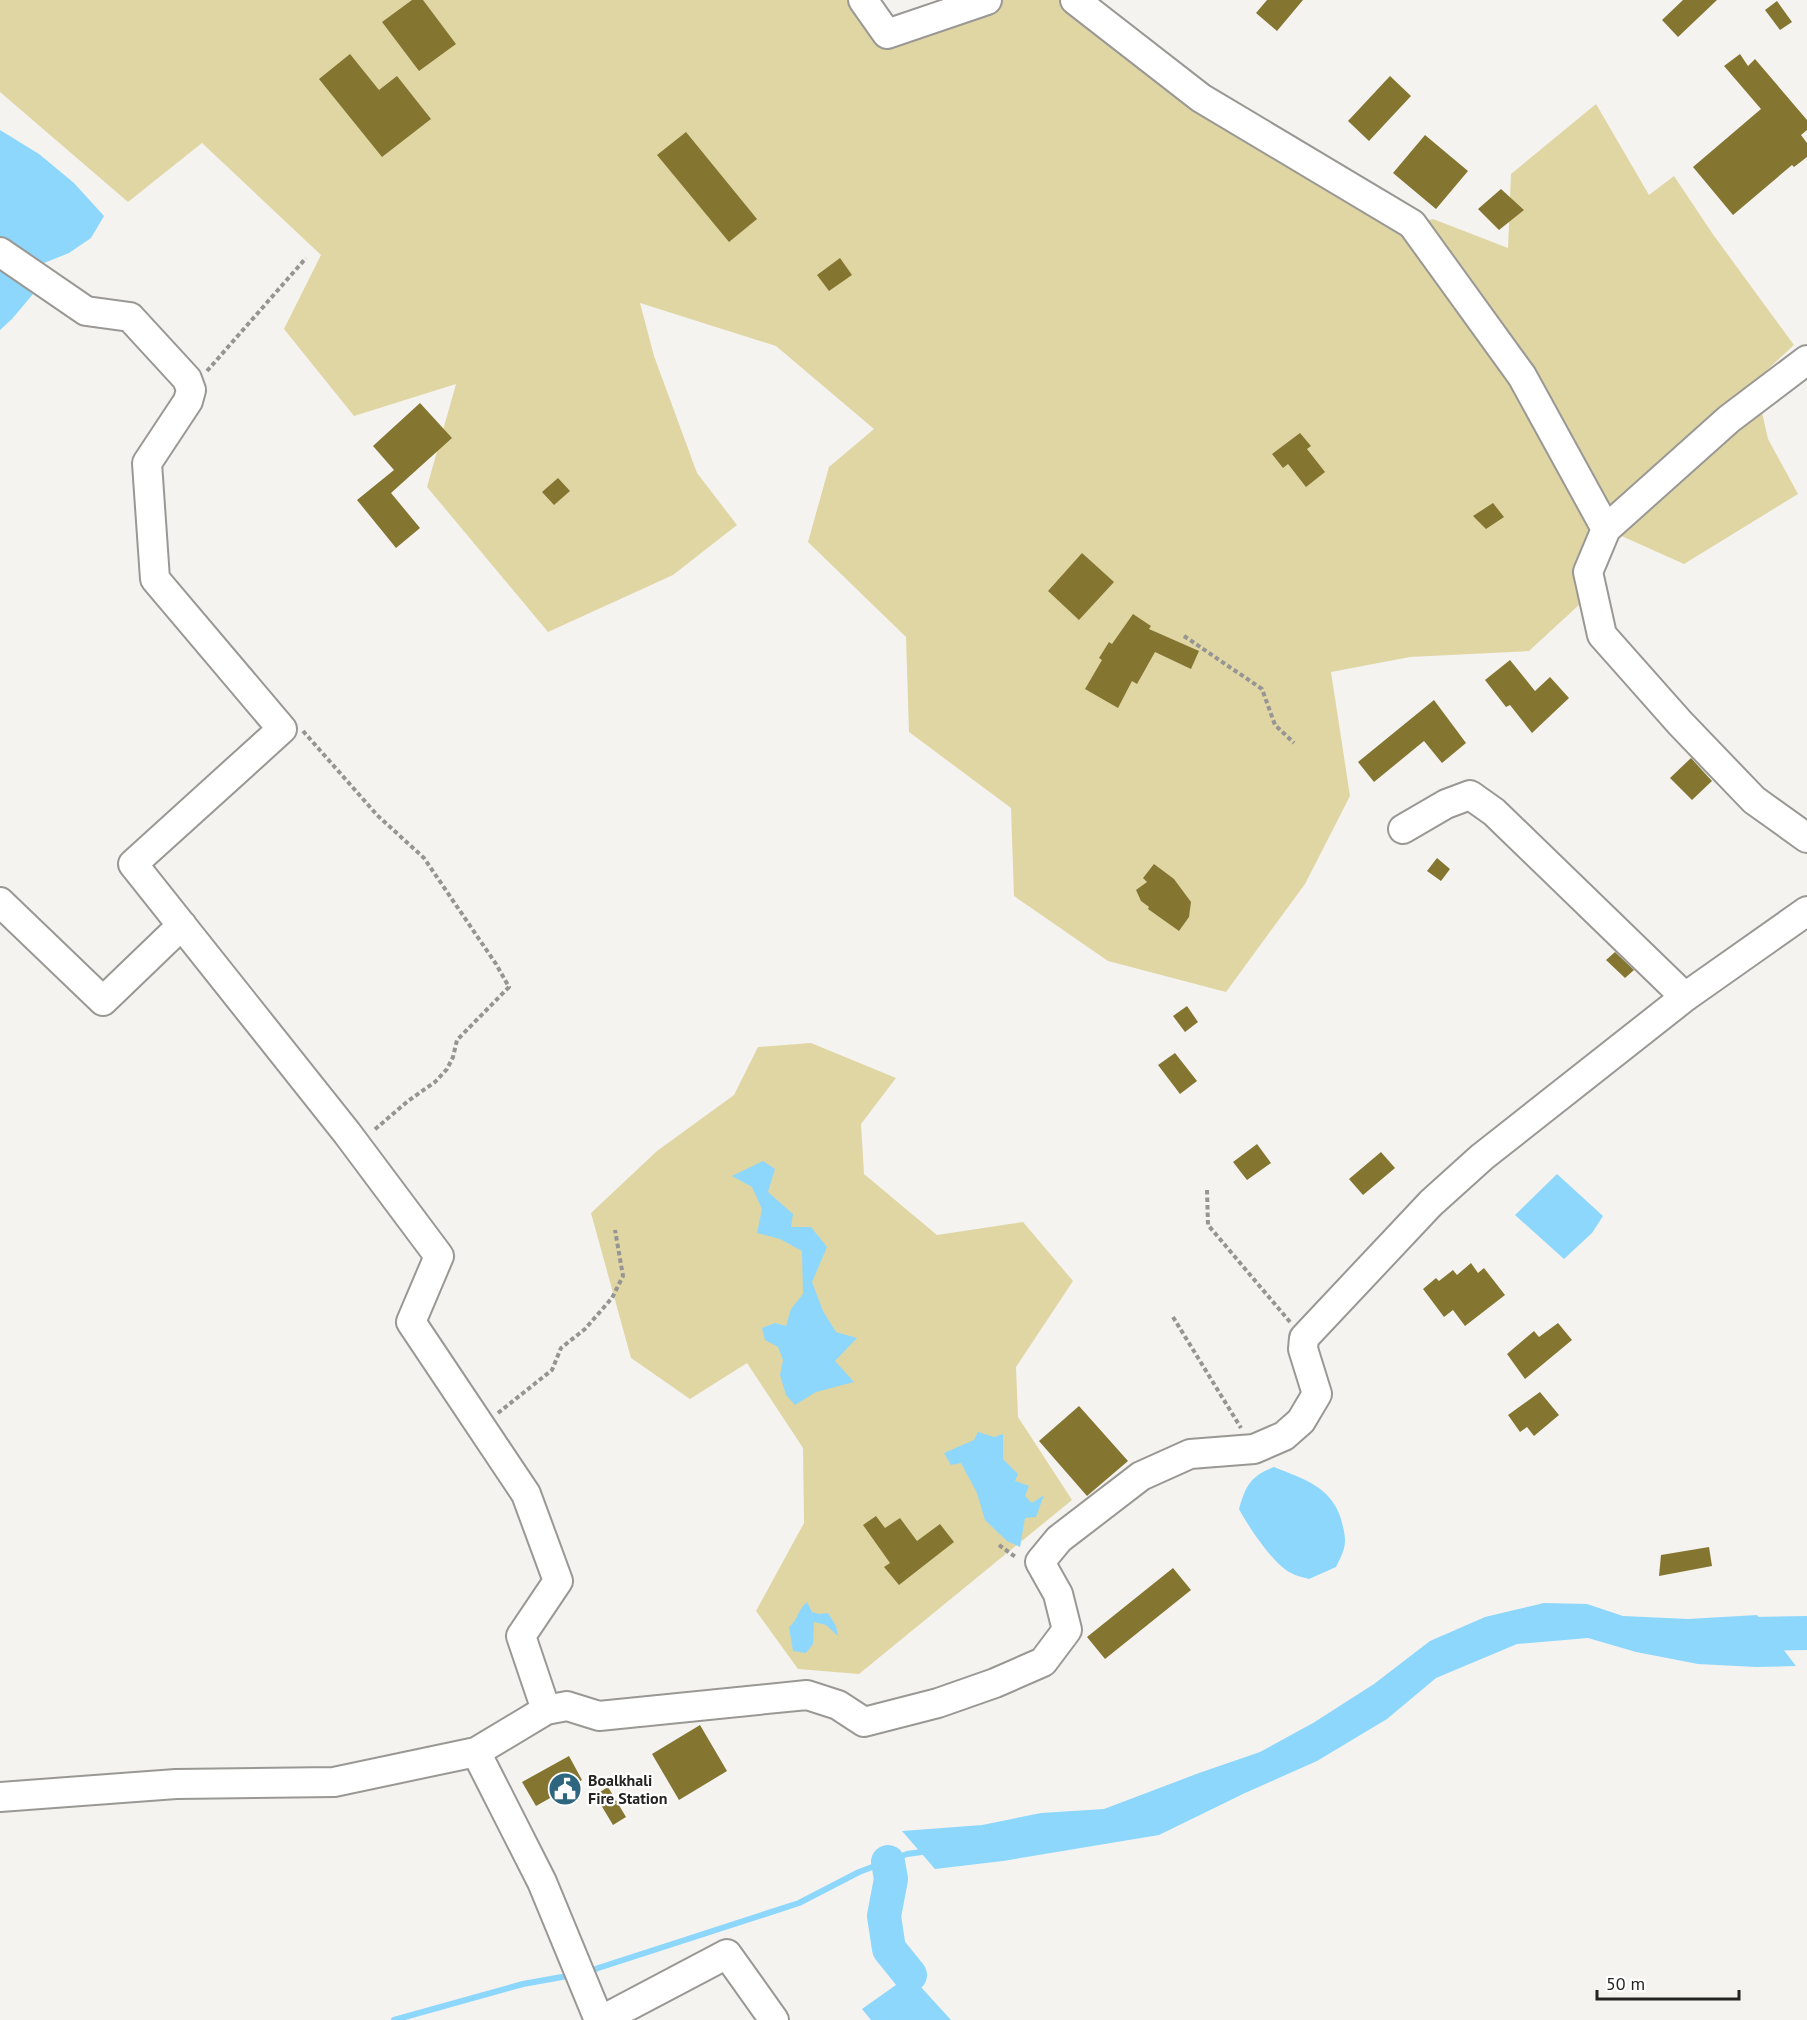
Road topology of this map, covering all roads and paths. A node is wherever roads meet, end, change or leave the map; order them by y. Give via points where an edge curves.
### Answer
1 (863, 0) edge
2 (987, 0) edge
3 (1075, 0) edge
4 (0, 252) edge
5 (306, 258) dead end
6 (1807, 360) edge
7 (191, 390) junction
8 (1606, 529) junction
9 (1184, 636) dead end
10 (296, 723) dead end
11 (1294, 743) dead end
12 (1403, 830) dead end
13 (1807, 838) edge
14 (0, 902) edge
15 (1807, 911) edge
16 (182, 925) junction
17 (1685, 997) junction
18 (357, 1145) junction
19 (1207, 1190) dead end
20 (615, 1230) dead end
21 (1173, 1317) dead end
22 (1304, 1338) junction
23 (481, 1426) junction
24 (1254, 1449) junction
25 (546, 1710) junction
26 (476, 1752) junction
27 (0, 1797) edge
28 (600, 2020) edge
29 (774, 2020) edge

1 - 2 street via 887,34
3 - 8 street via 1201,98 1412,224 1522,376
4 - 7 street via 86,311 130,317 187,379
5 - 7 path
6 - 8 street via 1729,419
7 - 16 street via 188,401 147,463 155,579 282,729 133,864
8 - 13 street via 1588,572 1602,635 1754,800
9 - 11 path via 1262,689 1275,725
10 - 18 path via 377,815 424,858 509,987 457,1040 447,1069 435,1082
12 - 17 street via 1446,804 1470,795 1494,812
14 - 16 street via 103,1001
15 - 17 street
16 - 18 street
17 - 22 street via 1474,1164 1431,1203
18 - 23 street via 439,1256 411,1322
19 - 22 path via 1208,1225
20 - 23 path via 623,1276 612,1298 585,1329 561,1348 552,1370
21 - 24 path
22 - 24 street via 1303,1349 1317,1394 1301,1421 1284,1436
23 - 25 street via 526,1494 558,1581 521,1636
24 - 25 street via 1190,1454 1142,1476 1059,1539 1040,1562 1058,1594 1067,1630 1042,1662 995,1683 864,1722 838,1705 807,1695 599,1716 567,1706
25 - 26 street
26 - 27 street via 334,1782 176,1784
26 - 28 street via 542,1882
28 - 29 street via 727,1954

